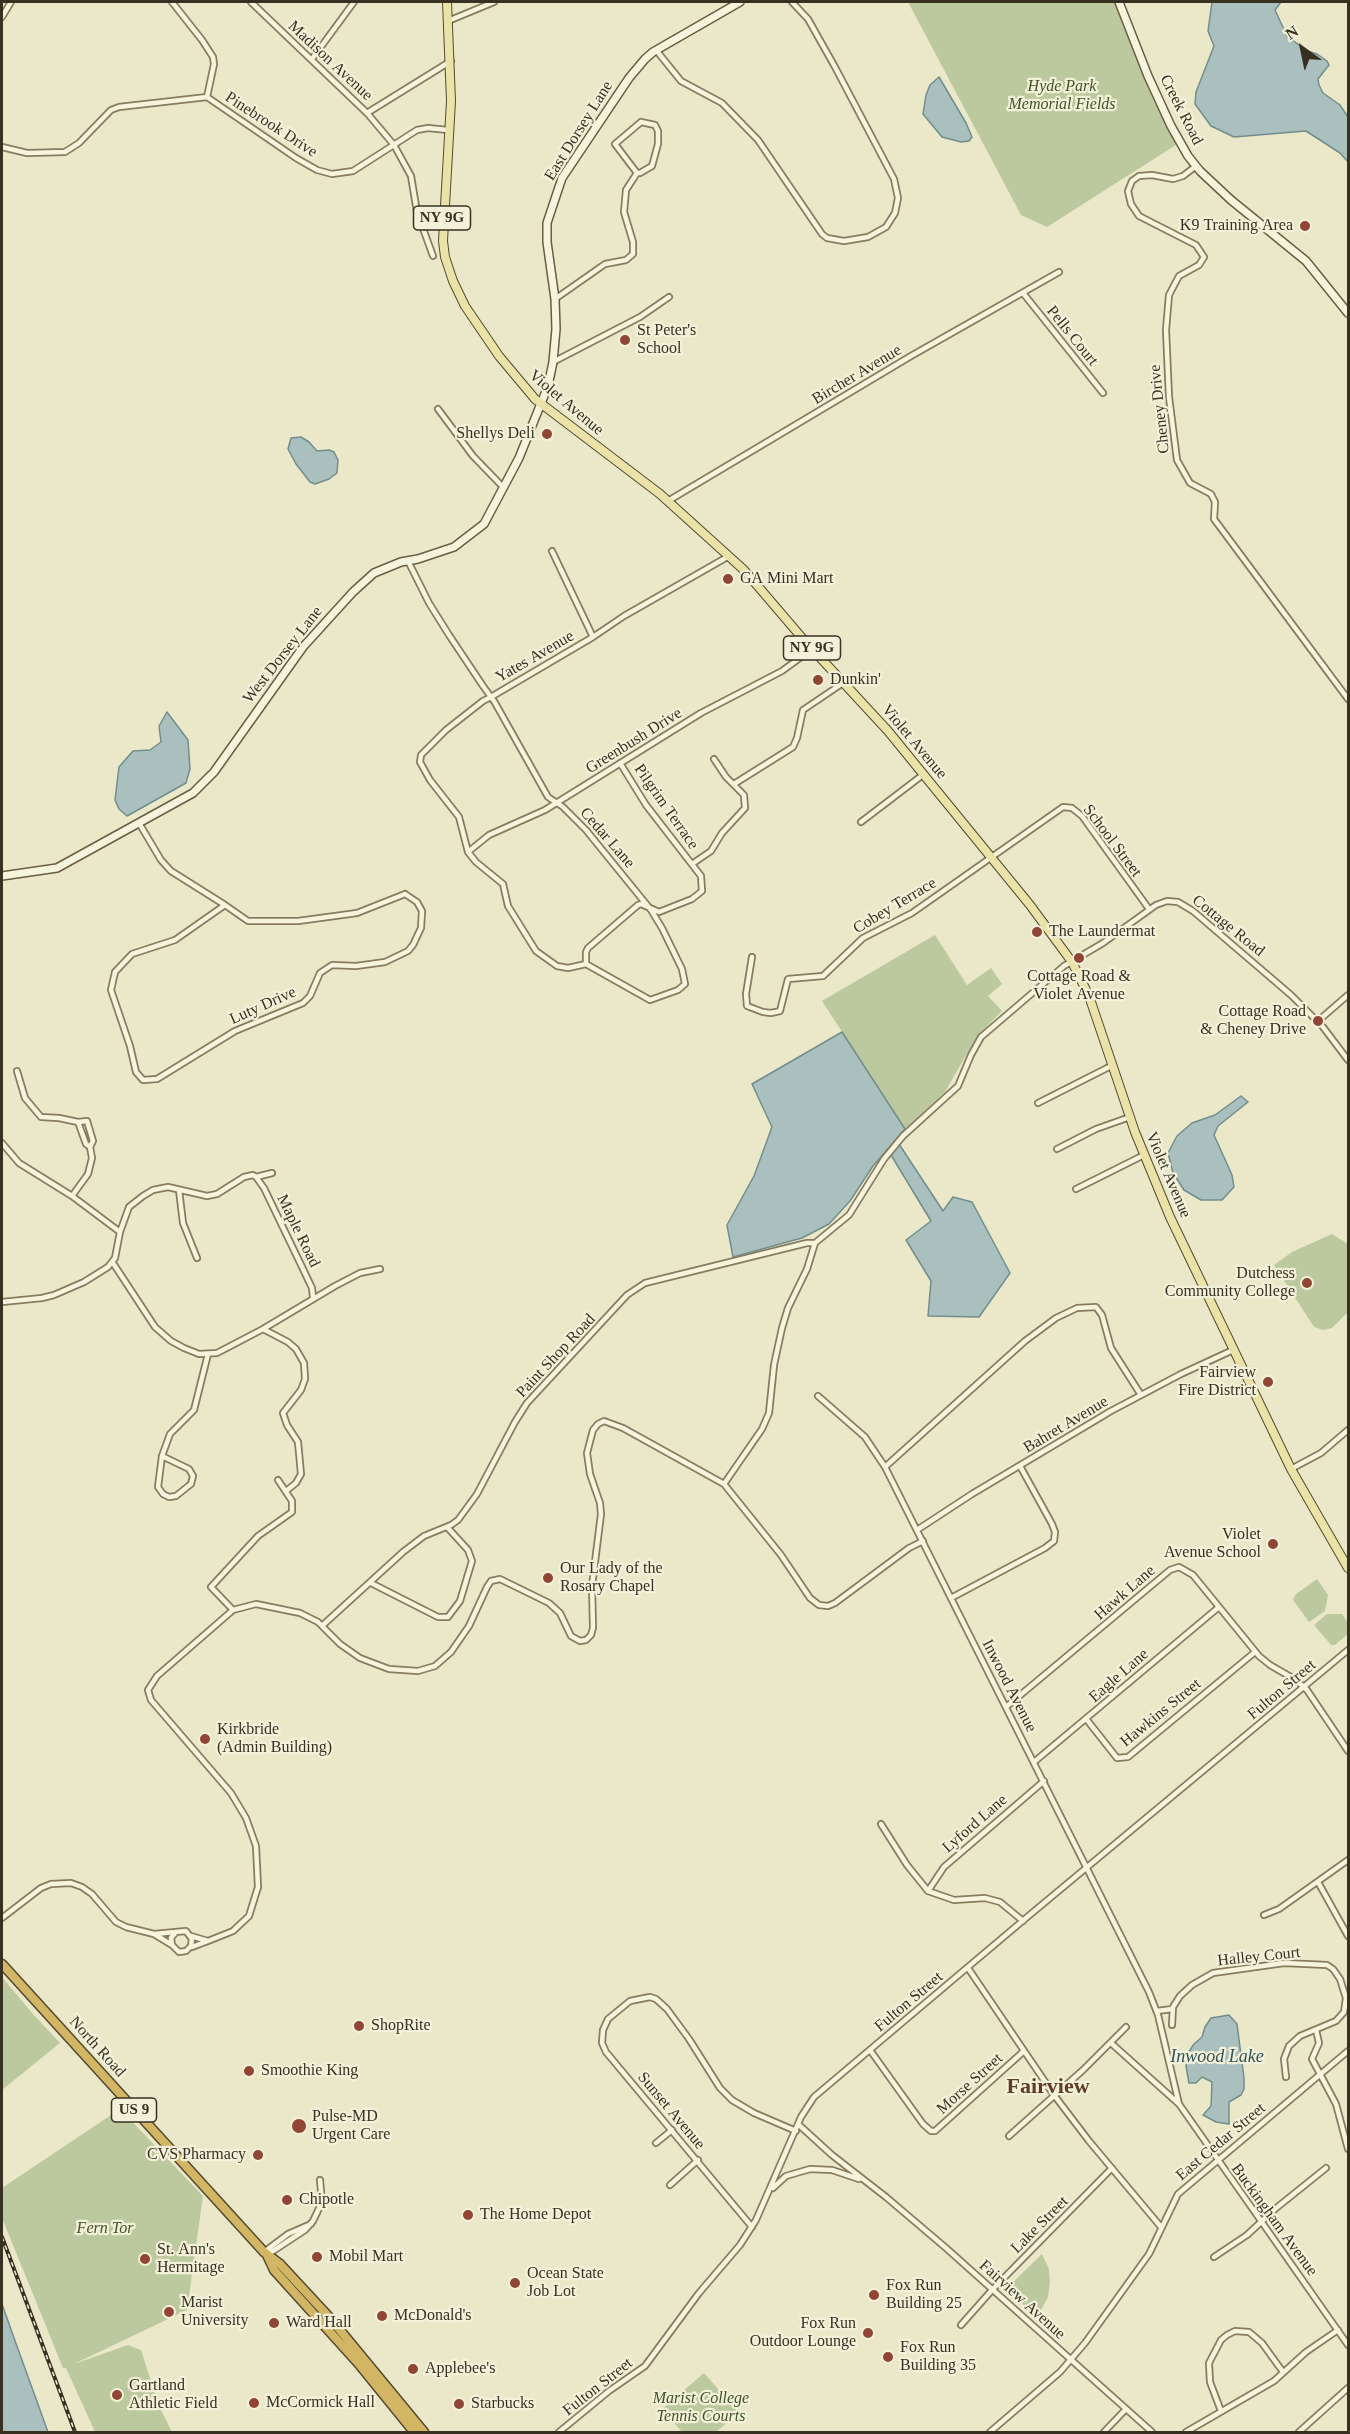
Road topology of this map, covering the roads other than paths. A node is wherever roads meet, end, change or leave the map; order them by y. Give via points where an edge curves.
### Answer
1 (11, 2) edge
2 (172, 2) edge
3 (250, 2) edge
4 (354, 2) edge
5 (447, 2) edge
6 (494, 2) edge
7 (740, 2) edge
8 (792, 2) edge
9 (1119, 2) edge
10 (257, 4) edge
11 (2, 17) edge
12 (448, 21) junction
13 (656, 50) junction
14 (312, 59) junction
15 (451, 61) junction
16 (207, 97) junction
17 (367, 113) junction
18 (448, 130) junction
19 (394, 145) junction
20 (2, 147) edge
21 (1196, 166) junction
22 (637, 173) junction
23 (433, 256) dead end
24 (1059, 272) dead end
25 (1023, 293) junction
26 (669, 297) dead end
27 (555, 299) junction
28 (1348, 313) edge
29 (553, 362) junction
30 (1103, 393) dead end
31 (541, 403) junction
32 (438, 409) dead end
33 (504, 488) junction
34 (668, 501) junction
35 (552, 551) dead end
36 (729, 556) junction
37 (408, 561) junction
38 (593, 637) junction
39 (812, 649) junction
40 (843, 682) junction
41 (491, 697) junction
42 (1348, 699) edge
43 (714, 759) dead end
44 (620, 763) junction
45 (924, 774) junction
46 (734, 784) junction
47 (557, 803) junction
48 (861, 822) dead end
49 (139, 823) junction
50 (468, 852) junction
51 (991, 858) junction
52 (692, 864) junction
53 (2, 876) edge
54 (225, 905) junction
55 (1149, 909) junction
56 (651, 910) junction
57 (752, 957) dead end
58 (1072, 962) junction
59 (586, 964) junction
60 (1348, 994) edge
61 (1318, 1022) junction
62 (1348, 1060) edge
63 (1113, 1065) junction
64 (17, 1071) dead end
65 (1038, 1103) dead end
66 (1130, 1117) junction
67 (78, 1122) junction
68 (2, 1143) edge
69 (90, 1147) junction
70 (1058, 1149) dead end
71 (1143, 1155) junction
72 (272, 1173) dead end
73 (256, 1177) junction
74 (1077, 1189) dead end
75 (179, 1190) junction
76 (72, 1196) junction
77 (120, 1232) junction
78 (815, 1243) junction
79 (197, 1258) dead end
80 (113, 1263) junction
81 (380, 1269) dead end
82 (313, 1297) junction
83 (2, 1302) edge
84 (263, 1329) junction
85 (1233, 1350) junction
86 (208, 1354) junction
87 (1140, 1395) junction
88 (818, 1396) dead end
89 (1348, 1430) edge
90 (162, 1456) junction
91 (1020, 1466) junction
92 (885, 1467) junction
93 (1291, 1469) junction
94 (278, 1480) dead end
95 (724, 1484) junction
96 (286, 1491) junction
97 (447, 1527) junction
98 (917, 1530) junction
99 (923, 1541) junction
100 (1348, 1568) edge
101 (371, 1583) junction
102 (951, 1598) junction
103 (1219, 1607) junction
104 (233, 1611) junction
105 (323, 1625) junction
106 (1348, 1650) edge
107 (1255, 1652) junction
108 (1304, 1687) junction
109 (1006, 1707) junction
110 (1087, 1719) junction
111 (1348, 1751) edge
112 (1034, 1762) junction
113 (1044, 1781) junction
114 (881, 1824) dead end
115 (1348, 1860) edge
116 (1088, 1868) junction
117 (1318, 1882) junction
118 (928, 1891) junction
119 (1264, 1915) dead end
120 (2, 1918) edge
121 (1023, 1921) junction
122 (176, 1932) junction
123 (154, 1934) junction
124 (191, 1936) junction
125 (1348, 1936) edge
126 (208, 1941) junction
127 (172, 1945) junction
128 (189, 1949) junction
129 (2, 1964) edge
130 (968, 1968) junction
131 (1154, 2004) joint
132 (1172, 2009) junction
133 (1157, 2011) junction
134 (1172, 2025) dead end
135 (1125, 2027) dead end
136 (1316, 2030) junction
137 (1111, 2043) junction
138 (870, 2050) junction
139 (1023, 2051) junction
140 (1348, 2051) edge
141 (1320, 2075) junction
142 (1286, 2077) dead end
143 (1054, 2095) junction
144 (1179, 2104) junction
145 (798, 2124) junction
146 (672, 2130) junction
147 (796, 2131) junction
148 (1009, 2136) dead end
149 (656, 2143) dead end
150 (1348, 2149) edge
151 (698, 2160) junction
152 (1217, 2161) junction
153 (1112, 2168) junction
154 (1326, 2168) dead end
155 (320, 2180) dead end
156 (670, 2185) dead end
157 (874, 2187) junction
158 (768, 2196) junction
159 (1261, 2222) junction
160 (752, 2227) junction
161 (1161, 2227) junction
162 (266, 2254) junction
163 (1214, 2257) dead end
164 (992, 2290) junction
165 (961, 2325) dead end
166 (1338, 2330) junction
167 (1348, 2345) edge
168 (1071, 2360) junction
169 (1283, 2372) junction
170 (1348, 2388) edge
171 (1126, 2409) junction
172 (1221, 2411) junction
173 (414, 2433) edge
174 (424, 2433) edge
175 (559, 2433) edge
176 (990, 2433) edge
177 (1104, 2433) edge
178 (1152, 2433) edge
179 (1186, 2433) edge
180 (1299, 2433) edge

1 - 11 street
2 - 16 street via 213,57
3 - 10 street, Madison Avenue
4 - 14 street
5 - 12 main road, Violet Avenue / NY 9G
6 - 12 street
7 - 13 street, East Dorsey Lane
8 - 13 street via 813,29 894,179 898,198 895,213 886,226 868,237 843,241 822,234 758,140 722,103 681,81
9 - 21 street, Creek Road via 1171,126
10 - 14 street, Madison Avenue
12 - 15 main road, Violet Avenue / NY 9G
13 - 27 street, East Dorsey Lane via 637,67 562,178 547,232
14 - 17 street, Madison Avenue
15 - 17 street, Madison Avenue
15 - 18 main road, Violet Avenue / NY 9G
16 - 19 street, Pinebrook Drive via 296,158 325,172 353,171
16 - 20 street, Pinebrook Drive via 111,110 65,152 27,153
17 - 19 street, Madison Avenue
18 - 19 street, Pinebrook Drive via 417,130
18 - 31 main road, Violet Avenue / NY 9G via 442,223 445,257 453,281 499,356
19 - 23 street, Madison Avenue via 411,176 417,212
21 - 28 street, Creek Road via 1306,261
21 - 42 street, Cheney Drive via 1173,179 1137,177 1128,191 1139,216 1196,245 1204,257 1199,265 1179,276 1169,295 1168,386 1178,460 1187,480 1211,494 1215,502 1214,519
22 - 22 street via 615,144 641,122 655,124 655,159 645,172
22 - 27 street via 626,190 624,212 633,254 626,260 605,264
24 - 25 street, Bircher Avenue
25 - 30 street, Pells Court
25 - 34 street, Bircher Avenue
26 - 29 street via 640,317
27 - 29 street, East Dorsey Lane
29 - 31 street, East Dorsey Lane
31 - 33 street, West Dorsey Lane
31 - 34 main road, Violet Avenue / NY 9G
32 - 33 street via 473,456
33 - 37 street, West Dorsey Lane via 478,530 454,547
34 - 36 main road, Violet Avenue / NY 9G
35 - 38 street
36 - 38 street, Yates Avenue
36 - 39 main road, Violet Avenue / NY 9G
37 - 41 street, Yates Avenue via 449,635
37 - 49 street, West Dorsey Lane via 374,573 335,610 303,647 201,787
38 - 41 street, Yates Avenue
39 - 40 main road, Violet Avenue / NY 9G
39 - 44 street, Greenbush Drive via 782,671 701,713
40 - 45 main road, Violet Avenue / NY 9G
40 - 46 street via 803,710 793,747
41 - 47 street, Cedar Lane via 548,797
41 - 50 street via 446,730 426,749 420,762 459,817
43 - 46 street
44 - 47 street, Greenbush Drive
44 - 52 street, Pilgrim Terrace via 646,805
45 - 48 street
45 - 51 main road, Violet Avenue / NY 9G
46 - 52 street via 746,799 743,813 722,833 711,851
47 - 50 street, Greenbush Drive via 489,835
47 - 56 street, Cedar Lane via 586,830
49 - 53 street, West Dorsey Lane via 57,868
49 - 54 street, Luty Drive via 171,871
50 - 59 street via 503,884 508,906 536,951 557,966
51 - 55 street, School Street via 1058,809 1072,808 1082,816
51 - 57 street, Cobey Terrace via 912,913 863,938 824,976 788,979 782,1009 776,1013 747,1006
51 - 58 main road, Violet Avenue / NY 9G
52 - 56 street, Pilgrim Terrace via 703,882 698,896 659,912
54 - 54 street, Luty Drive via 175,940 132,954 115,972 112,994 134,1068 143,1080 156,1079 235,1031 307,1000 324,969 332,965 385,962 408,951 422,919 417,902 405,894 357,913 298,921 248,921
55 - 58 street, Cottage Road
55 - 61 street, Cottage Road via 1167,901 1185,905 1284,988
56 - 59 street via 638,905 588,948
56 - 59 street, Cedar Lane via 684,975 683,987 655,1000 645,999
58 - 63 main road, Violet Avenue / NY 9G via 1089,996
58 - 78 street, Cottage Road via 1058,969 981,1038 958,1086 903,1136 849,1215
60 - 61 street
61 - 62 street, Cottage Road
63 - 65 street
63 - 66 main road, Violet Avenue / NY 9G
64 - 67 street via 25,1098 41,1117
66 - 70 street
66 - 71 main road, Violet Avenue / NY 9G
67 - 69 street
67 - 69 street via 87,1121 93,1141
68 - 76 street via 19,1163
69 - 76 street via 88,1174
71 - 74 street
71 - 85 main road, Violet Avenue / NY 9G
72 - 73 street
73 - 75 street via 244,1177 207,1196
73 - 82 street, Maple Road
75 - 77 street via 160,1188 142,1196 129,1207
75 - 79 street via 183,1223
76 - 77 street
77 - 80 street
78 - 95 street via 782,1328 769,1413
78 - 97 street, Paint Shop Road via 645,1283 627,1295 527,1403 473,1500 458,1520
80 - 83 street via 54,1295
80 - 86 street via 163,1335 184,1348
81 - 82 street via 360,1273
82 - 84 street
84 - 86 street
84 - 96 street via 296,1349 306,1374 301,1390 283,1413 298,1442 301,1474
85 - 87 street, Bahret Avenue
85 - 93 main road, Violet Avenue / NY 9G
86 - 90 street via 194,1410 170,1434
87 - 91 street, Bahret Avenue
87 - 92 street via 1111,1348 1097,1308 1077,1308 1025,1341
88 - 92 street, Inwood Avenue via 865,1437
89 - 93 street via 1321,1453
90 - 90 street via 158,1487 163,1494 176,1496 191,1484 193,1476 182,1465
91 - 98 street, Bahret Avenue
91 - 102 street via 1052,1524 1054,1541
92 - 98 street, Inwood Avenue
93 - 100 main road, Violet Avenue / NY 9G
94 - 96 street
95 - 99 street via 810,1598 822,1606 835,1603
95 - 105 street via 614,1424 604,1421 595,1426 589,1440 588,1460 601,1514 593,1578 592,1632 583,1641 571,1636 553,1606 500,1579 491,1581 451,1652 424,1670 397,1671 366,1661 345,1648
96 - 104 street via 293,1505 291,1513 258,1536 212,1587
97 - 101 street, Paint Shop Road via 419,1540
97 - 101 street via 467,1548 472,1561 460,1601 448,1617 438,1617
98 - 99 street, Inwood Avenue
99 - 102 street, Inwood Avenue
101 - 105 street, Paint Shop Road
102 - 109 street, Inwood Avenue
103 - 107 street, Hawk Lane
103 - 109 street, Hawk Lane via 1193,1575 1175,1567
103 - 110 street, Eagle Lane
104 - 105 street via 251,1604 266,1605 300,1613
104 - 126 street via 157,1676 148,1690 152,1700 231,1793 256,1846 258,1887 249,1916 233,1931
106 - 108 street, Fulton Street
107 - 108 street, Hawk Lane
107 - 110 street, Hawkins Street via 1128,1757 1118,1758
108 - 111 street
108 - 116 street, Fulton Street
109 - 112 street, Inwood Avenue
110 - 112 street, Eagle Lane
112 - 113 street, Inwood Avenue
113 - 116 street, Inwood Avenue
113 - 118 street, Lyford Lane via 944,1867
114 - 118 street
115 - 117 street
116 - 121 street, Fulton Street
116 - 131 street, Inwood Avenue
117 - 119 street
117 - 125 street
118 - 121 street via 954,1900 985,1898 1000,1902
120 - 123 street via 41,1888 71,1883 92,1893 117,1922
121 - 130 street, Fulton Street
122 - 123 street
122 - 124 street via 186,1931
122 - 127 street via 171,1938
123 - 127 street
124 - 126 street
124 - 128 street
126 - 128 street
127 - 128 street via 179,1952
129 - 162 highway, North Road / US 9
130 - 138 street, Fulton Street
130 - 139 street
131 - 133 street, Buckingham Avenue
132 - 133 street
132 - 134 street
132 - 136 street, Halley Court via 1192,1985 1219,1971 1284,1963 1327,1965 1340,1979 1347,2003 1341,2018
133 - 144 street, Buckingham Avenue
135 - 137 street
136 - 141 street via 1319,2043 1311,2059
136 - 142 street via 1289,2046 1284,2059
137 - 143 street
137 - 144 street
138 - 139 street, Morse Street via 931,2131
138 - 145 street, Fulton Street via 814,2097
139 - 143 street
140 - 141 street, East Cedar Street
141 - 150 street via 1336,2104
141 - 152 street, East Cedar Street
143 - 148 street
143 - 153 street
144 - 152 street, Buckingham Avenue
145 - 147 street, Fulton Street
145 - 157 street, Fairview Avenue
146 - 147 street, Sunset Avenue via 602,2043 608,2019 639,1998 656,1999 667,2009 732,2100
146 - 149 street
146 - 151 street, Sunset Avenue
147 - 158 street, Fulton Street
151 - 156 street
151 - 160 street, Sunset Avenue
152 - 159 street, Buckingham Avenue
152 - 161 street, East Cedar Street via 1178,2194
153 - 161 street
153 - 164 street, Lake Street
154 - 159 street
155 - 162 street via 322,2202 311,2224
157 - 158 street, Fairview Avenue via 839,2172 810,2169 782,2179
157 - 164 street, Fairview Avenue
158 - 160 street, Fulton Street
159 - 163 street
159 - 166 street, Buckingham Avenue
160 - 175 street, Fulton Street via 649,2362
161 - 168 street, East Cedar Street via 1149,2254
162 - 173 highway, North Road / US 9 via 274,2270 347,2350
162 - 174 highway, North Road / US 9 via 280,2264 348,2338
164 - 165 street, Lake Street
164 - 168 street, Fairview Avenue
166 - 167 street, Buckingham Avenue
166 - 169 street
168 - 171 street, Fairview Avenue
168 - 176 street, East Cedar Street
169 - 172 street
169 - 172 street via 1249,2332 1227,2335 1209,2362 1210,2382
170 - 180 street
171 - 177 street
171 - 178 street, Fairview Avenue
172 - 179 street

